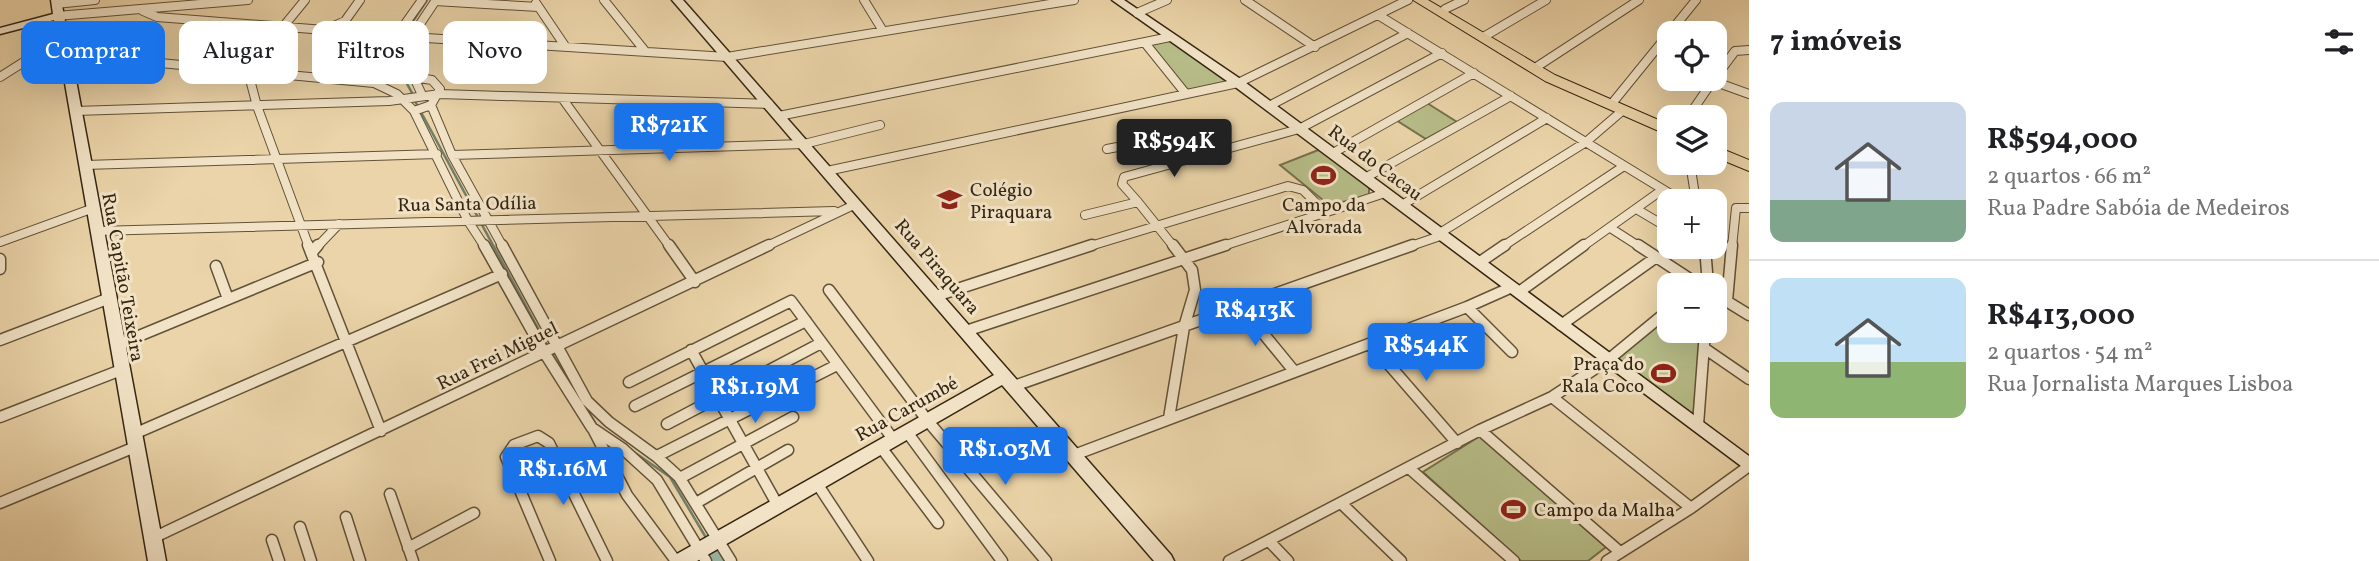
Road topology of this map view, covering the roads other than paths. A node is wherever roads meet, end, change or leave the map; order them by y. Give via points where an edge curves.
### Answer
1 (95, 0) edge
2 (248, 0) edge
3 (305, 0) edge
4 (360, 0) edge
5 (422, 0) edge
6 (435, 0) edge
7 (604, 0) edge
8 (677, 0) edge
9 (864, 0) edge
10 (1074, 0) edge
11 (1117, 0) edge
12 (1167, 0) edge
13 (1245, 0) edge
14 (1408, 0) edge
15 (1419, 0) edge
16 (1430, 0) edge
17 (1464, 0) edge
18 (1546, 0) edge
19 (1639, 0) edge
20 (1696, 0) edge
21 (536, 3) edge
22 (56, 8) edge
23 (1445, 9) junction
24 (143, 11) junction
25 (1137, 13) junction
26 (1378, 15) junction
27 (207, 21) edge
28 (288, 21) edge
29 (407, 21) edge
30 (421, 21) edge
31 (298, 28) edge
32 (0, 31) edge
33 (883, 31) junction
34 (1408, 33) junction
35 (1485, 36) junction
36 (1170, 37) junction
37 (429, 38) edge
38 (1145, 43) junction
39 (565, 46) junction
40 (1315, 47) junction
41 (1749, 50) edge
42 (645, 51) junction
43 (1442, 53) junction
44 (727, 57) junction
45 (1727, 62) edge
46 (21, 64) edge
47 (1538, 66) junction
48 (1474, 73) junction
49 (298, 76) edge
50 (0, 77) edge
51 (429, 81) edge
52 (1238, 83) junction
53 (70, 84) edge
54 (251, 84) edge
55 (413, 84) edge
56 (1727, 85) edge
57 (440, 94) junction
58 (1186, 94) junction
59 (1749, 94) edge
60 (1511, 96) junction
61 (414, 97) junction
62 (562, 98) junction
63 (769, 104) junction
64 (257, 106) junction
65 (1269, 106) junction
66 (1618, 106) junction
67 (423, 108) junction
68 (75, 111) junction
69 (779, 116) junction
70 (1547, 118) junction
71 (1657, 119) edge
72 (880, 125) dead end
73 (1657, 125) edge
74 (1299, 128) junction
75 (1209, 129) dead end
76 (1586, 142) junction
77 (804, 144) junction
78 (1107, 149) dead end
79 (1727, 149) edge
80 (599, 150) junction
81 (1333, 153) junction
82 (436, 154) junction
83 (1727, 155) edge
84 (452, 156) junction
85 (1160, 156) junction
86 (278, 157) junction
87 (1744, 160) edge
88 (85, 164) junction
89 (1167, 165) junction
90 (1624, 166) junction
91 (827, 171) junction
92 (1365, 178) junction
93 (1660, 189) edge
94 (1385, 192) junction
95 (1657, 194) edge
96 (1138, 202) junction
97 (856, 204) junction
98 (1402, 205) junction
99 (1749, 208) edge
100 (91, 209) junction
101 (1638, 210) junction
102 (838, 211) junction
103 (786, 212) junction
104 (1326, 213) junction
105 (1085, 215) dead end
106 (648, 217) junction
107 (479, 220) junction
108 (1657, 221) edge
109 (300, 224) junction
110 (339, 224) junction
111 (1156, 225) junction
112 (1612, 229) junction
113 (96, 231) junction
114 (795, 232) junction
115 (1442, 234) junction
116 (0, 242) edge
117 (313, 251) junction
118 (1655, 258) junction
119 (0, 259) edge
120 (1183, 259) junction
121 (318, 262) junction
122 (1480, 262) junction
123 (216, 265) dead end
124 (0, 269) edge
125 (1679, 273) edge
126 (502, 274) junction
127 (695, 282) junction
128 (829, 290) dead end
129 (1516, 290) junction
130 (936, 296) junction
131 (107, 299) junction
132 (228, 299) junction
133 (1727, 300) joint
134 (1240, 305) junction
135 (1467, 307) junction
136 (1749, 315) edge
137 (1657, 320) edge
138 (806, 321) junction
139 (1561, 325) junction
140 (1184, 327) junction
141 (966, 331) junction
142 (0, 340) edge
143 (347, 340) junction
144 (821, 342) junction
145 (1704, 343) edge
146 (1371, 344) junction
147 (117, 345) junction
148 (1704, 348) junction
149 (550, 349) junction
150 (691, 350) junction
151 (1512, 352) dead end
152 (1608, 360) junction
153 (837, 365) junction
154 (121, 370) junction
155 (1294, 370) junction
156 (703, 373) junction
157 (1749, 379) edge
158 (1009, 381) junction
159 (629, 382) dead end
160 (716, 395) junction
161 (1552, 397) junction
162 (635, 406) dead end
163 (0, 417) edge
164 (793, 417) dead end
165 (1169, 418) junction
166 (730, 420) junction
167 (927, 420) junction
168 (667, 424) dead end
169 (1698, 425) junction
170 (592, 428) junction
171 (1480, 430) junction
172 (381, 431) junction
173 (893, 439) junction
174 (134, 440) junction
175 (1457, 443) junction
176 (741, 444) junction
177 (788, 450) dead end
178 (1074, 455) junction
179 (657, 456) junction
180 (1749, 465) edge
181 (1410, 469) junction
182 (755, 470) junction
183 (680, 478) junction
184 (816, 482) junction
185 (390, 494) dead end
186 (0, 503) edge
187 (696, 503) junction
188 (1342, 504) junction
189 (777, 505) junction
190 (1691, 508) junction
191 (474, 513) dead end
192 (346, 517) dead end
193 (938, 523) dead end
194 (300, 527) dead end
195 (153, 538) junction
196 (272, 540) dead end
197 (1269, 541) junction
198 (408, 548) junction
199 (709, 549) edge
200 (1620, 552) junction
201 (157, 561) edge
202 (279, 561) edge
203 (311, 561) edge
204 (360, 561) edge
205 (413, 561) edge
206 (550, 561) edge
207 (607, 561) edge
208 (679, 561) edge
209 (731, 561) edge
210 (868, 561) edge
211 (1002, 561) edge
212 (1046, 561) edge
213 (1166, 561) edge
214 (1229, 561) edge
215 (1288, 561) edge
216 (1401, 561) edge
217 (1514, 561) edge
218 (1607, 561) edge

1 - 22 street
2 - 24 street
3 - 28 street
4 - 31 street via 345,21 332,29
5 - 29 street
6 - 21 street
6 - 30 street
7 - 42 street
8 - 44 street, Rua Piraquara
9 - 33 street
10 - 33 street
11 - 25 street, Rua do Cacau
12 - 25 street
13 - 40 street
14 - 26 street
15 - 66 main road via 1528,66
16 - 23 main road
17 - 23 street
18 - 35 street
19 - 47 street
20 - 66 street
21 - 39 street
22 - 24 street
22 - 32 street
23 - 35 main road
24 - 27 street via 157,17
25 - 36 street, Rua do Cacau
26 - 34 street
26 - 40 street
33 - 44 street
34 - 43 street
34 - 65 street
35 - 47 main road
36 - 38 street
36 - 52 street, Rua do Cacau
37 - 39 street
38 - 58 street
38 - 69 street
39 - 42 street
40 - 52 street
41 - 45 street via 1735,51
42 - 44 street
43 - 48 street
43 - 74 street
44 - 63 street, Rua Piraquara
46 - 50 street
47 - 66 main road
48 - 60 street
48 - 81 street
49 - 61 street via 374,83
51 - 57 street via 437,83
52 - 58 street
52 - 65 street, Rua do Cacau
53 - 68 street, Rua Capitão Teixeira
54 - 64 street
55 - 61 street
56 - 59 street
57 - 61 street
57 - 62 street
57 - 67 street
58 - 91 street
60 - 70 street
60 - 92 street
61 - 64 street
61 - 67 street
62 - 63 street
62 - 80 street
63 - 69 street, Rua Piraquara
64 - 68 street
64 - 86 street
65 - 74 street, Rua do Cacau
66 - 71 main road
66 - 73 main road
66 - 76 street
67 - 82 street
67 - 84 street
68 - 88 street, Rua Capitão Teixeira
69 - 77 street, Rua Piraquara
70 - 76 street
70 - 98 street
72 - 77 street
74 - 81 street, Rua do Cacau
74 - 89 street
75 - 85 street via 1216,142
76 - 90 street
76 - 115 street
77 - 80 street
77 - 91 street, Rua Piraquara
78 - 85 street via 1144,142
79 - 87 main road
80 - 84 street
80 - 106 street
81 - 92 street, Rua do Cacau
82 - 86 street
82 - 107 street
83 - 87 main road
84 - 107 street
85 - 89 street
86 - 88 street
86 - 109 street
88 - 100 street, Rua Capitão Teixeira
89 - 96 street via 1122,179
90 - 93 street
90 - 122 street
91 - 97 street, Rua Piraquara
92 - 94 street, Rua do Cacau
94 - 98 street, Rua do Cacau
94 - 104 street
95 - 101 street
96 - 105 street
96 - 111 street
97 - 102 street, Rua Frei Miguel
97 - 130 street, Rua Piraquara
98 - 115 street, Rua do Cacau
99 - 133 street via 1740,205 1735,212
100 - 113 street, Rua Capitão Teixeira
100 - 116 street
101 - 108 street
101 - 112 street
102 - 103 street, Rua Santa Odília
102 - 114 street, Rua Frei Miguel
103 - 106 street, Rua Santa Odília
103 - 114 street via 797,220
104 - 111 street via 1303,190 1288,186
104 - 120 street
106 - 107 street, Rua Santa Odília
106 - 127 street
107 - 110 street, Rua Santa Odília
107 - 126 street
107 - 149 street
109 - 110 street, Rua Santa Odília
109 - 113 street, Rua Santa Odília
109 - 117 street
110 - 117 street
111 - 120 street
111 - 130 street
112 - 118 street
112 - 129 street
113 - 131 street, Rua Capitão Teixeira
114 - 127 street, Rua Frei Miguel
115 - 122 street, Rua do Cacau
115 - 134 street
117 - 121 street
118 - 125 street
118 - 139 street
119 - 124 street
120 - 140 street via 1196,282
120 - 141 street
121 - 132 street
121 - 143 street
122 - 129 street, Rua do Cacau
123 - 132 street
126 - 143 street
126 - 149 street
127 - 149 street, Rua Frei Miguel
128 - 167 street
129 - 135 street
129 - 139 street, Rua do Cacau
130 - 141 street, Rua Piraquara
131 - 142 street
131 - 147 street, Rua Capitão Teixeira
132 - 147 street
133 - 136 street
134 - 140 street
134 - 155 street
135 - 146 street
135 - 151 street
137 - 152 street
138 - 144 street
138 - 150 street via 794,302 783,302
138 - 156 street
139 - 152 street, Rua do Cacau
140 - 158 street
140 - 165 street
141 - 158 street, Rua Piraquara
143 - 172 street
143 - 174 street
144 - 153 street
144 - 160 street
145 - 148 street
146 - 155 street
146 - 175 street
147 - 154 street, Rua Capitão Teixeira
148 - 157 street
148 - 169 street
149 - 170 street
149 - 172 street, Rua Frei Miguel
149 - 179 street via 598,414
150 - 156 street
150 - 159 street
152 - 161 street
152 - 169 street, Rua do Cacau
153 - 166 street
153 - 173 street
154 - 163 street
154 - 174 street, Rua Capitão Teixeira
155 - 165 street
156 - 160 street
156 - 162 street
158 - 167 street, Rua Carumbé
158 - 178 street, Rua Piraquara
160 - 166 street
160 - 168 street
161 - 171 street
161 - 190 street
164 - 176 street
165 - 178 street
166 - 176 street
166 - 179 street
167 - 173 street, Rua Carumbé
167 - 212 street
169 - 180 street, Rua do Cacau
170 - 199 street via 657,480
170 - 208 street via 627,495
171 - 175 street
171 - 200 street
172 - 195 street, Rua Frei Miguel
173 - 184 street, Rua Carumbé
173 - 193 street
173 - 211 street
174 - 186 street
174 - 195 street, Rua Capitão Teixeira
175 - 181 street
176 - 182 street
176 - 183 street
177 - 182 street
178 - 213 street, Rua Piraquara
179 - 183 street
180 - 190 street
181 - 188 street
181 - 217 street
182 - 187 street
182 - 189 street
183 - 187 street
184 - 189 street, Rua Carumbé
184 - 210 street
185 - 198 street
187 - 199 street
188 - 197 street
188 - 216 street
189 - 199 street, Rua Carumbé
190 - 200 street
191 - 198 street
192 - 204 street
194 - 203 street
195 - 201 street, Rua Capitão Teixeira
196 - 202 street
197 - 214 street
197 - 215 street
198 - 205 street
199 - 208 street, Rua Carumbé
199 - 209 street
200 - 218 street
206 - 207 street via 506,457 514,445 538,436 550,443

